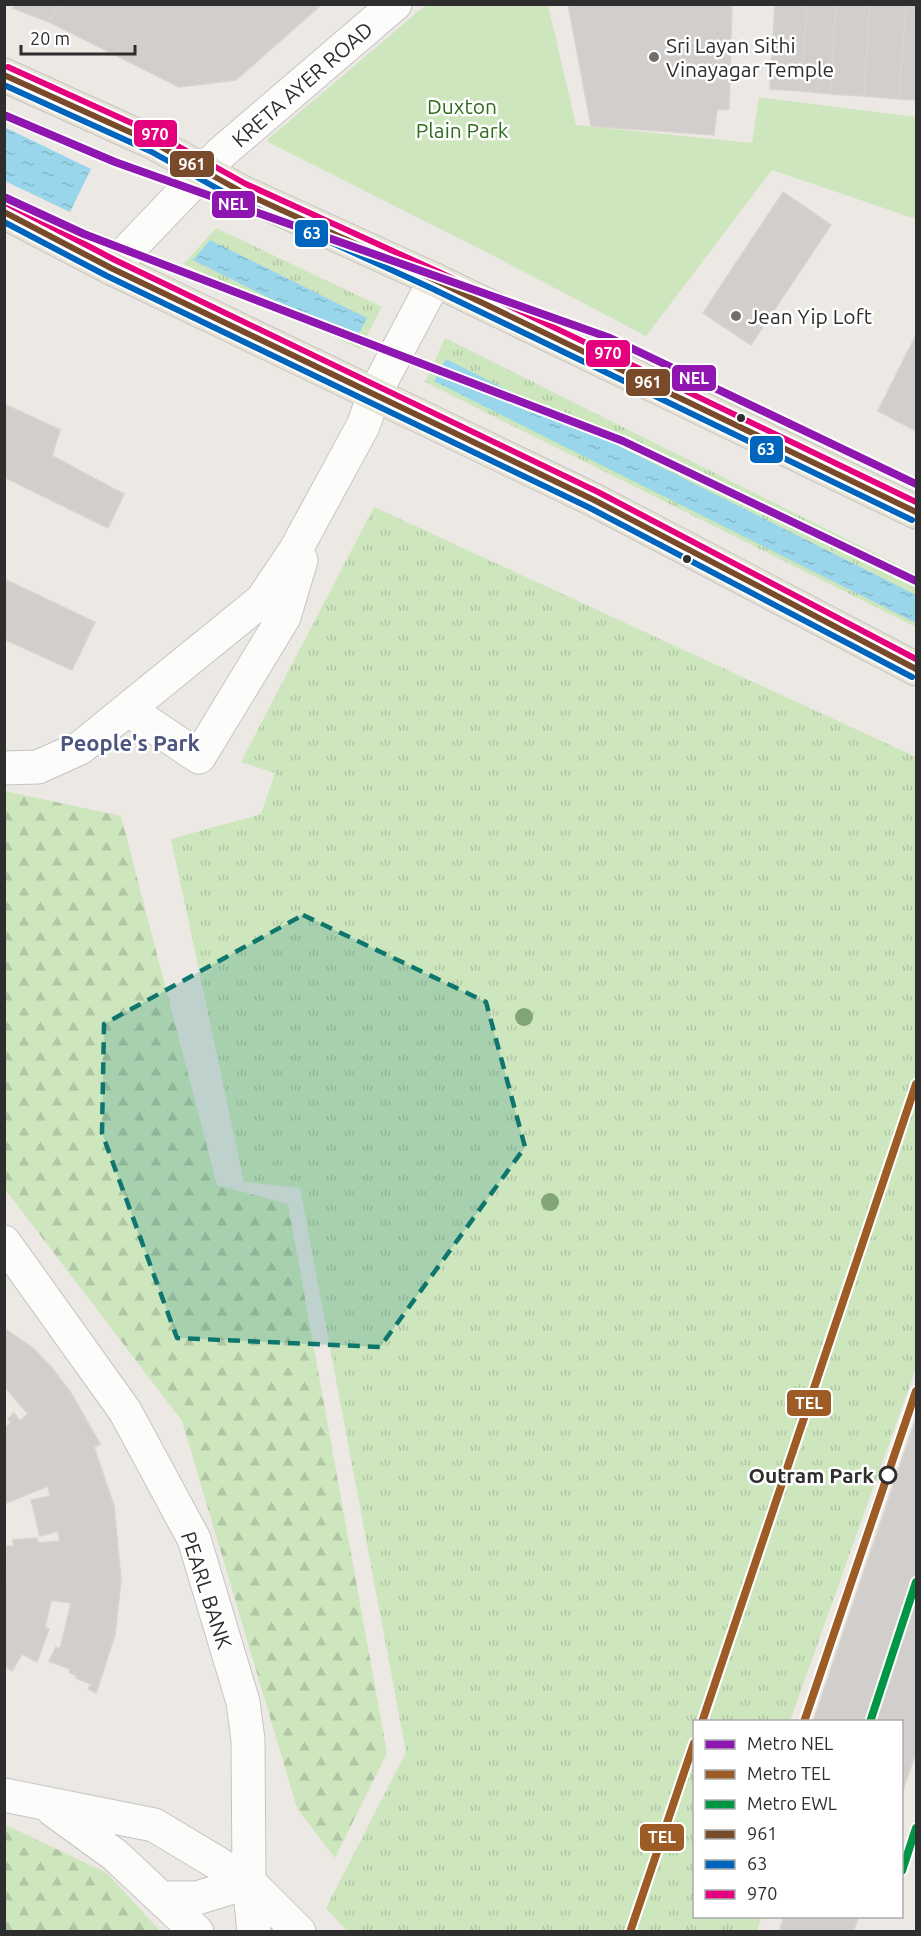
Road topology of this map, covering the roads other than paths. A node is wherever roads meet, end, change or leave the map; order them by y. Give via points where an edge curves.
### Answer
1 (395, 4) edge
2 (4, 75) edge
3 (203, 171) junction
4 (4, 212) edge
5 (111, 268) junction
6 (435, 280) junction
7 (374, 395) junction
8 (916, 512) edge
9 (314, 515) junction
10 (916, 669) edge
11 (129, 710) junction
12 (4, 768) edge
13 (4, 1242) edge
14 (15, 1279) edge
15 (4, 1795) edge
16 (42, 1802) junction
17 (249, 1882) junction
18 (162, 1898) junction
19 (197, 1932) edge
20 (254, 1932) edge
21 (299, 1932) edge

1 - 3 street, KRETA AYER ROAD
2 - 3 main road via 154,143
3 - 5 street, KRETA AYER ROAD
3 - 6 main road
4 - 5 main road
5 - 7 main road
6 - 7 street
6 - 8 main road
7 - 9 street via 363,426
7 - 10 main road via 594,500
9 - 11 street via 262,600
9 - 11 street via 284,617 199,757
11 - 12 street via 80,748 38,767
13 - 14 street, PEARL BANK
14 - 17 street, PEARL BANK via 125,1411 194,1539 243,1702 248,1740
15 - 16 street
16 - 17 street via 154,1825
16 - 18 street via 115,1855
17 - 18 street via 196,1898
17 - 20 street, PEARL BANK
17 - 21 street
18 - 19 street

